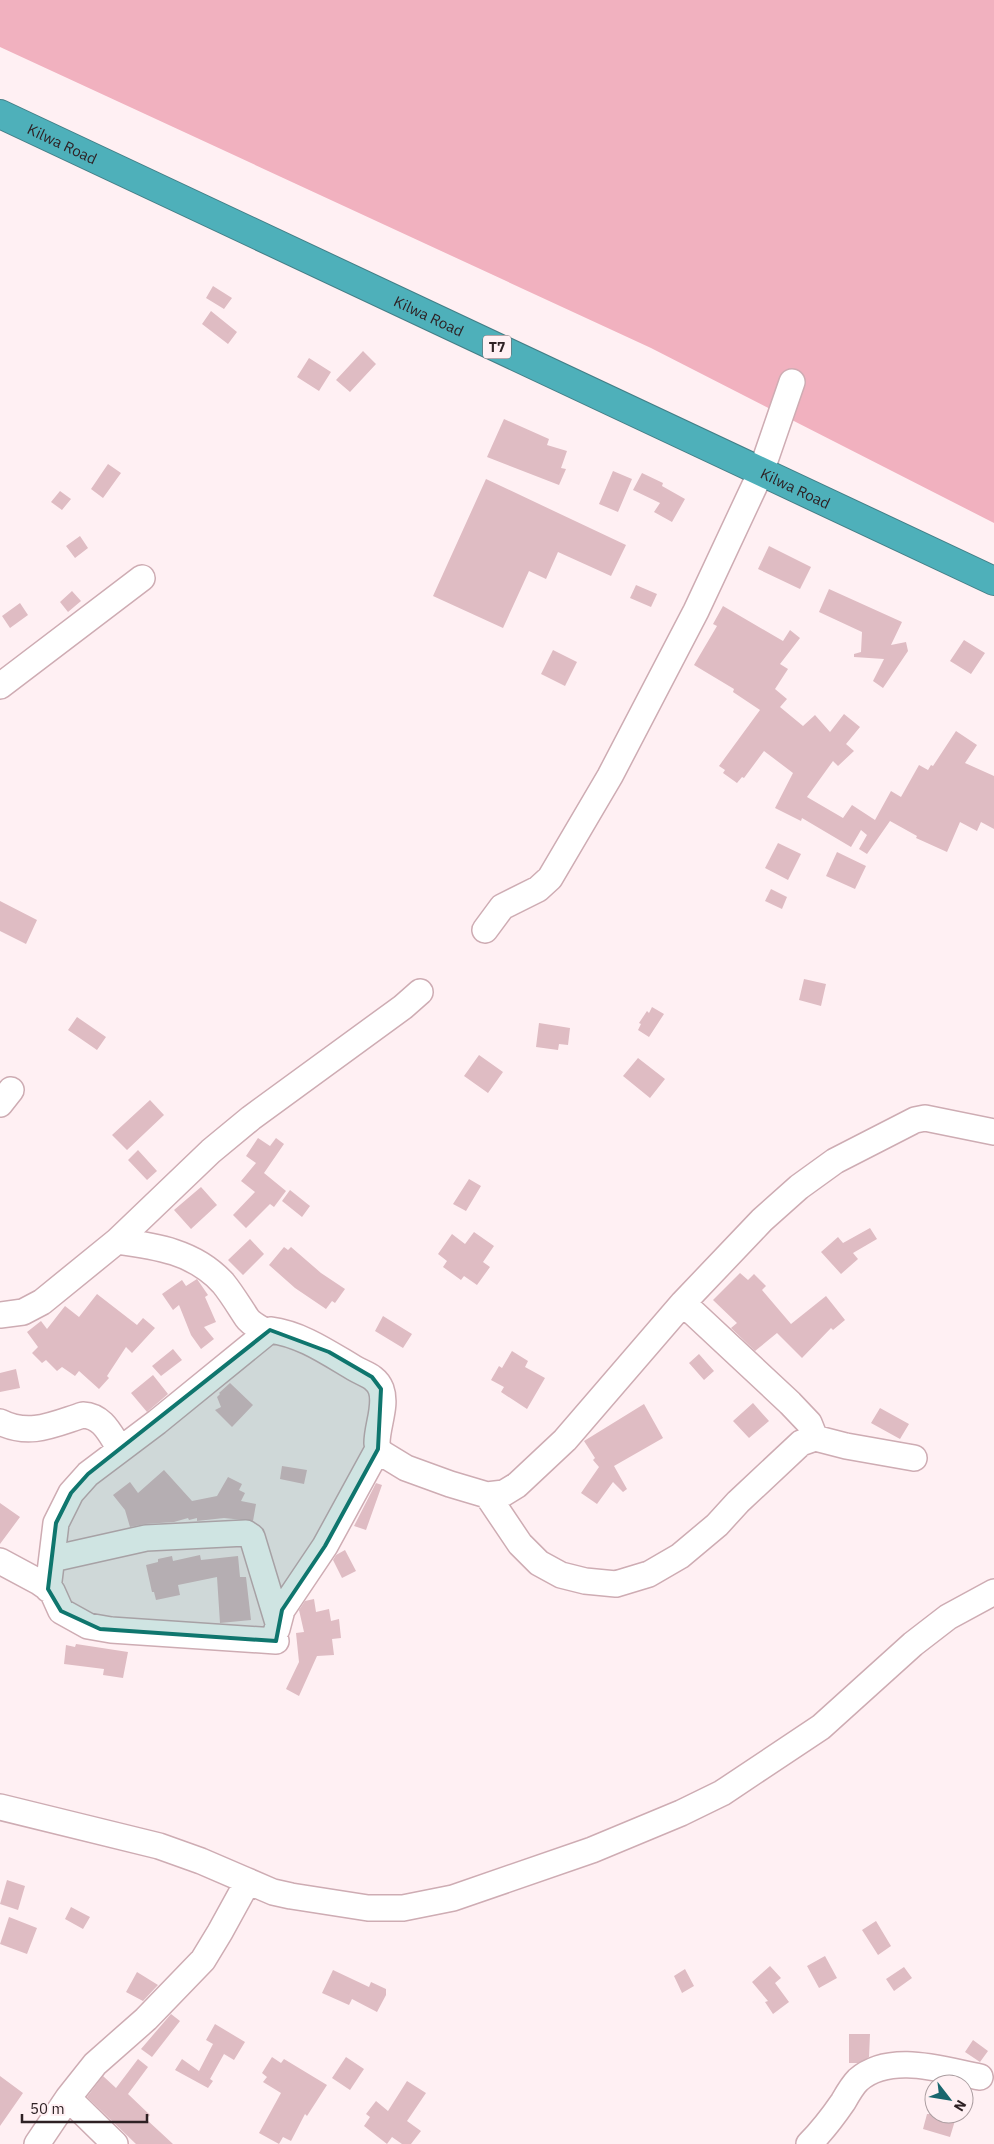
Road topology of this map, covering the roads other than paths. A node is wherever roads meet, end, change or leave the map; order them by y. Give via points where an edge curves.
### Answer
1 (0, 114) edge
2 (792, 382) dead end
3 (761, 472) junction
4 (142, 578) dead end
5 (994, 581) edge
6 (0, 686) edge
7 (485, 930) dead end
8 (420, 992) dead end
9 (994, 1132) edge
10 (117, 1241) junction
11 (683, 1303) junction
12 (0, 1315) edge
13 (266, 1332) junction
14 (0, 1422) edge
15 (815, 1438) junction
16 (120, 1449) junction
17 (378, 1449) junction
18 (914, 1458) dead end
19 (487, 1494) junction
20 (52, 1559) junction
21 (0, 1561) edge
22 (48, 1589) junction
23 (994, 1592) edge
24 (279, 1639) junction
25 (0, 1807) edge
26 (248, 1881) junction
27 (980, 2077) dead end
28 (68, 2098) junction
29 (37, 2144) edge
30 (115, 2144) edge
31 (809, 2144) edge

1 - 3 highway, Kilwa Road / T7
2 - 3 street
3 - 5 highway, Kilwa Road / T7
3 - 7 street via 696,611 610,776 562,859 546,883 502,907
4 - 6 street
8 - 10 street via 251,1118
9 - 11 street via 925,1118 856,1149 799,1187 762,1220
10 - 12 street via 42,1302 23,1312
10 - 13 street via 169,1251 206,1266 223,1283 248,1320
11 - 15 street via 790,1402 809,1423
11 - 19 street via 531,1474 504,1493
13 - 16 street
13 - 17 street via 273,1330 304,1340 372,1377 381,1389 382,1399
14 - 16 street via 12,1428 33,1430 92,1415 100,1419
15 - 18 street
15 - 19 street via 801,1442 717,1525 680,1556 649,1574 616,1584 561,1575 539,1562 520,1544
16 - 20 street via 88,1474 71,1493 56,1523
17 - 19 street via 406,1468
17 - 24 street via 312,1568 282,1610
20 - 22 street
20 - 24 street via 146,1538 246,1532 252,1537
21 - 22 street
22 - 24 street via 61,1611 100,1629
23 - 26 street via 948,1617 913,1644 822,1727 722,1793 681,1814 592,1850 453,1898 403,1908 368,1908 291,1896
25 - 26 street via 158,1846
26 - 28 street via 203,1960 146,2019 96,2064
27 - 31 street via 912,2065 871,2072 857,2081 824,2130
28 - 29 street
28 - 30 street

